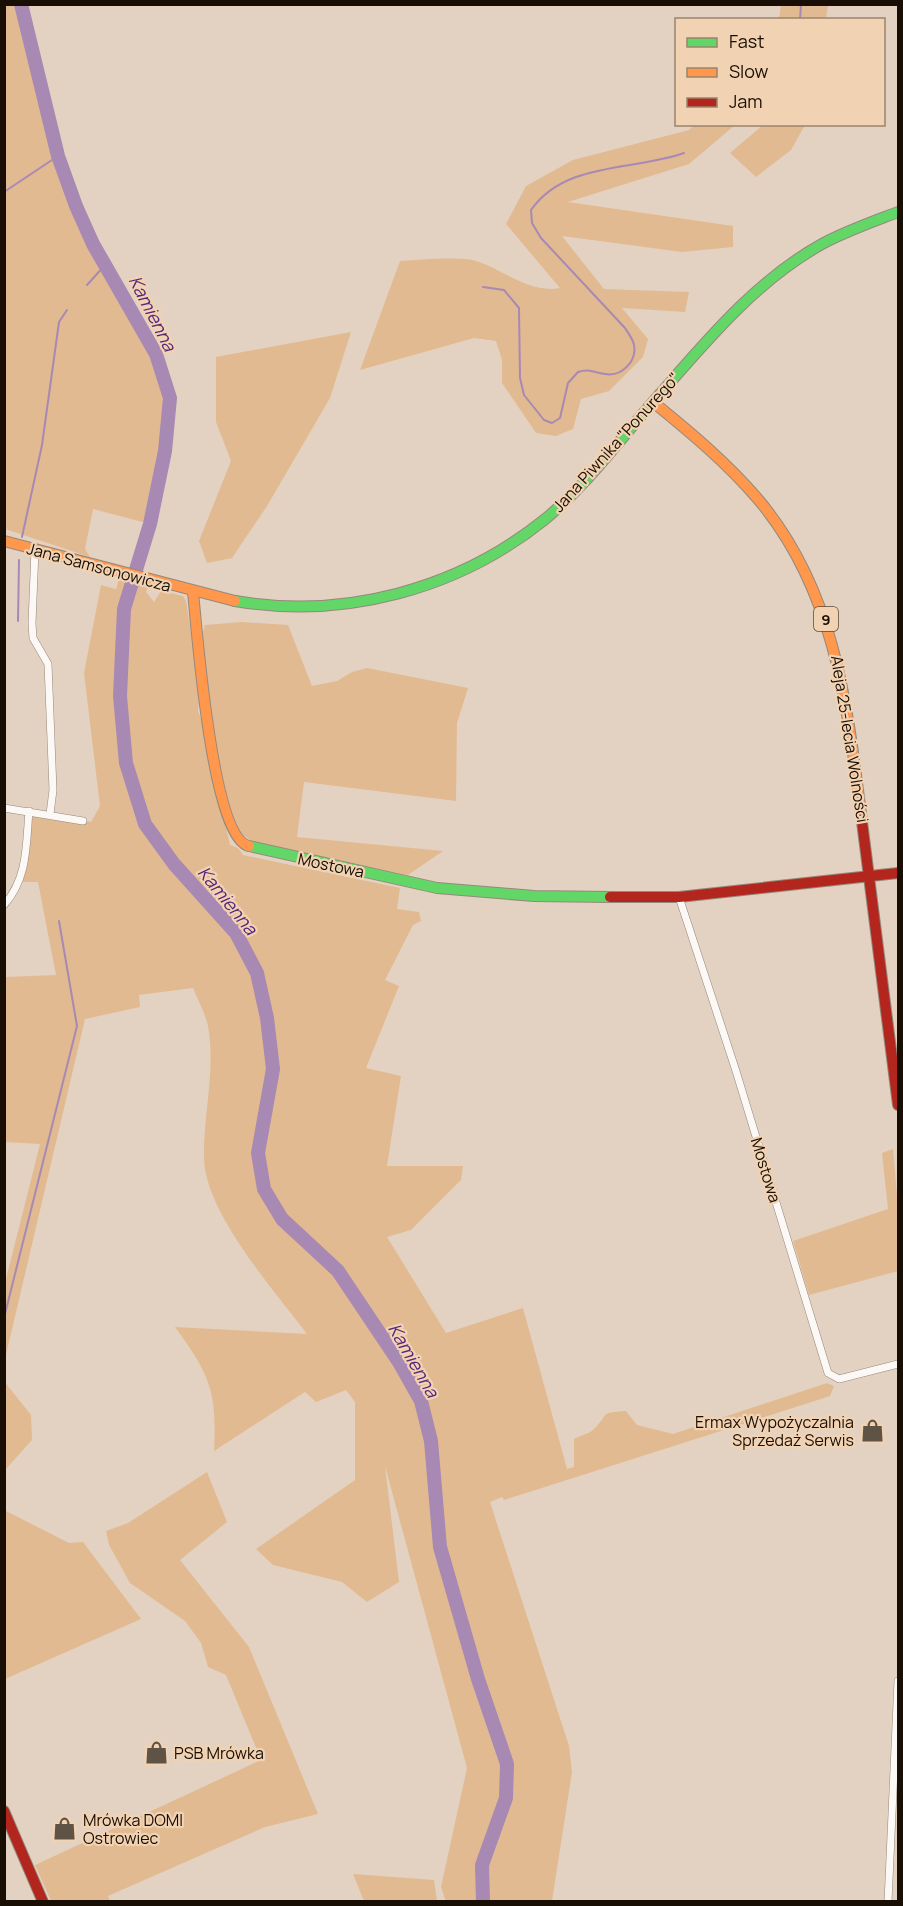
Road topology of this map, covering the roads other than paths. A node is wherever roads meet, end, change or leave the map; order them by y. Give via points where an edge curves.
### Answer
1 (898, 212) edge
2 (653, 402) junction
3 (4, 541) edge
4 (35, 550) junction
5 (193, 592) junction
6 (4, 808) edge
7 (29, 811) junction
8 (50, 814) junction
9 (83, 821) dead end
10 (898, 873) edge
11 (871, 876) junction
12 (679, 897) junction
13 (4, 905) edge
14 (898, 1105) edge
15 (898, 1364) edge
16 (898, 1682) edge
17 (4, 1811) edge
18 (44, 1902) edge
19 (888, 1902) edge

1 - 2 main road, Jana Piwnika "Ponurego" via 810,249 779,270 728,317
2 - 5 main road, Jana Piwnika "Ponurego" via 582,483 544,519 488,558 446,578 382,598 319,606 281,607
2 - 11 main road, Aleja 25-lecia Wolności / 9 via 751,492 794,551 811,582 839,659
3 - 4 main road, Jana Samsonowicza
4 - 5 main road, Jana Samsonowicza
4 - 8 street via 32,623 33,638 48,664 53,790
5 - 12 main road, Mostowa via 212,760 233,832 243,845 459,891 545,897
6 - 7 street
7 - 8 street
7 - 13 street via 23,875
8 - 9 street
10 - 11 main road, Mostowa
11 - 12 main road, Mostowa
11 - 14 main road, Aleja 25-lecia Wolności / 9
12 - 15 street, Mostowa via 828,1372 840,1379
16 - 19 street
17 - 18 main road

